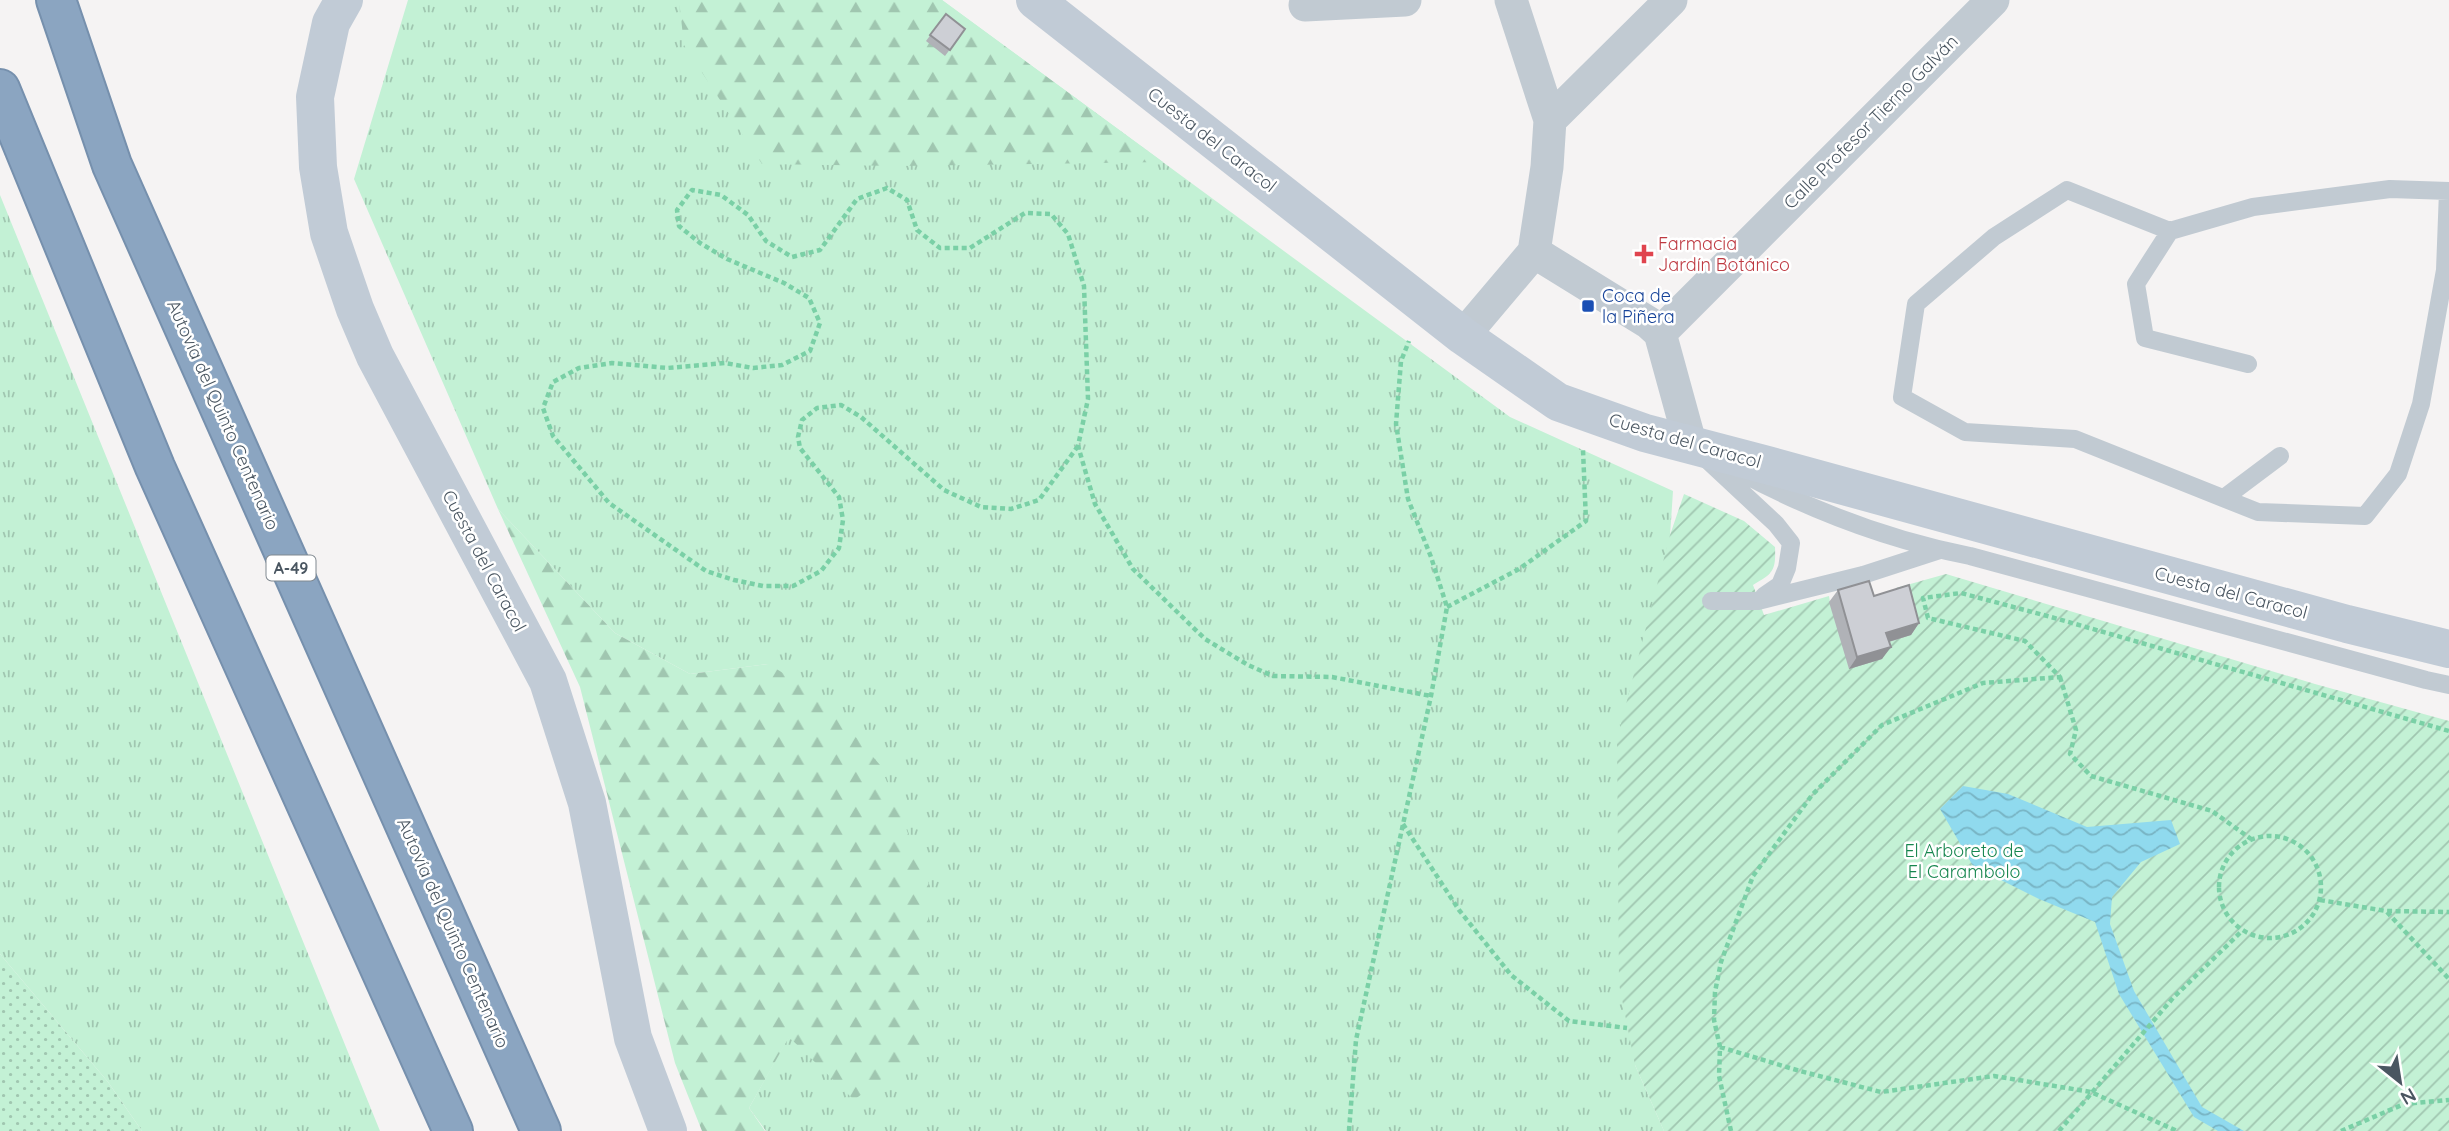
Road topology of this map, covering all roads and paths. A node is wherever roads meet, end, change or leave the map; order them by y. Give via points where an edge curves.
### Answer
1 (56, 0) edge
2 (344, 0) edge
3 (1035, 0) edge
4 (1405, 0) edge
5 (1511, 0) edge
6 (1671, 0) edge
7 (1993, 0) edge
8 (1305, 5) dead end
9 (0, 89) edge
10 (1550, 120) junction
11 (2449, 191) edge
12 (2170, 231) junction
13 (1534, 252) junction
14 (1423, 305) junction
15 (1660, 333) junction
16 (1463, 336) junction
17 (2249, 364) dead end
18 (1581, 411) junction
19 (1078, 446) junction
20 (1691, 446) junction
21 (2280, 456) dead end
22 (2224, 499) junction
23 (1940, 550) junction
24 (1711, 601) dead end
25 (1758, 601) junction
26 (1447, 607) junction
27 (1917, 617) edge
28 (1928, 618) junction
29 (2449, 649) edge
30 (2060, 677) junction
31 (2449, 685) edge
32 (1431, 696) junction
33 (2449, 731) edge
34 (1403, 823) junction
35 (2251, 839) junction
36 (2320, 900) junction
37 (2386, 911) junction
38 (2449, 912) edge
39 (2242, 931) junction
40 (2449, 979) edge
41 (1628, 1028) dead end
42 (1720, 1047) junction
43 (2091, 1092) junction
44 (2449, 1100) edge
45 (453, 1131) edge
46 (541, 1131) edge
47 (668, 1131) edge
48 (1349, 1131) edge
49 (1731, 1131) edge
50 (2059, 1131) edge
51 (2177, 1131) edge
52 (2342, 1131) edge

1 - 46 highway, Autovía del Quinto Centenario / A-49 via 112,165
2 - 47 main road, Cuesta del Caracol via 331,23 315,97 318,167 329,233 375,356 548,681 587,803 633,1038
3 - 14 main road, Cuesta del Caracol
4 - 8 street
5 - 10 street
6 - 10 street
7 - 15 street, Calle Profesor Tierno Galván
9 - 45 highway via 155,467
10 - 13 street
11 - 12 lane via 2390,189 2253,207
11 - 22 lane via 2445,270 2421,404 2398,474 2365,516 2258,512
12 - 17 lane via 2136,284 2145,338
12 - 22 lane via 2067,190 1994,237 1916,304 1902,397 1965,432 2075,439
13 - 15 street
13 - 16 street
14 - 16 main road, Cuesta del Caracol
14 - 26 path via 1401,361 1396,424 1408,499
15 - 20 street
16 - 18 main road, Cuesta del Caracol via 1558,401
18 - 20 main road, Cuesta del Caracol
18 - 26 path via 1586,521 1519,569
19 - 19 path via 1087,399 1084,286 1068,234 1051,214 1025,213 970,248 940,248 917,230 907,200 887,188 858,199 820,250 792,257 766,241 748,215 721,195 692,190 677,210 679,226 727,259 809,298 820,323 810,351 782,365 753,368 725,363 667,368 612,363 579,368 553,382 543,408 553,436 609,503 706,571 763,586 793,586 821,571 839,548 843,520 839,497 800,448 798,437 802,420 817,408 841,405 861,417 944,490 981,507 1010,509 1039,500
19 - 32 path via 1095,504 1132,569 1205,639 1273,676 1332,677
20 - 23 lane via 1838,519
20 - 25 lane via 1791,543 1780,585
20 - 29 main road, Cuesta del Caracol
21 - 22 lane
23 - 25 lane
23 - 31 lane
24 - 25 lane
26 - 32 path
27 - 28 path
28 - 30 path via 2025,641
28 - 33 path via 1923,598 1961,593
30 - 35 path via 2076,730 2070,754 2091,776 2212,811
30 - 42 path via 1983,682 1882,725 1811,796 1753,876 1721,962 1714,1020
32 - 34 path
34 - 41 path via 1459,910 1511,975 1569,1021
34 - 48 path via 1356,1040
35 - 36 path via 2282,837 2304,849 2320,877
35 - 39 path via 2230,854 2218,886 2227,915
36 - 37 path
36 - 39 path via 2309,921 2289,934 2268,938
37 - 38 path
37 - 40 path
39 - 43 path via 2174,998
42 - 43 path via 1881,1092 1994,1076
42 - 49 path via 1719,1076
43 - 50 path
43 - 51 path
44 - 52 path via 2404,1104

